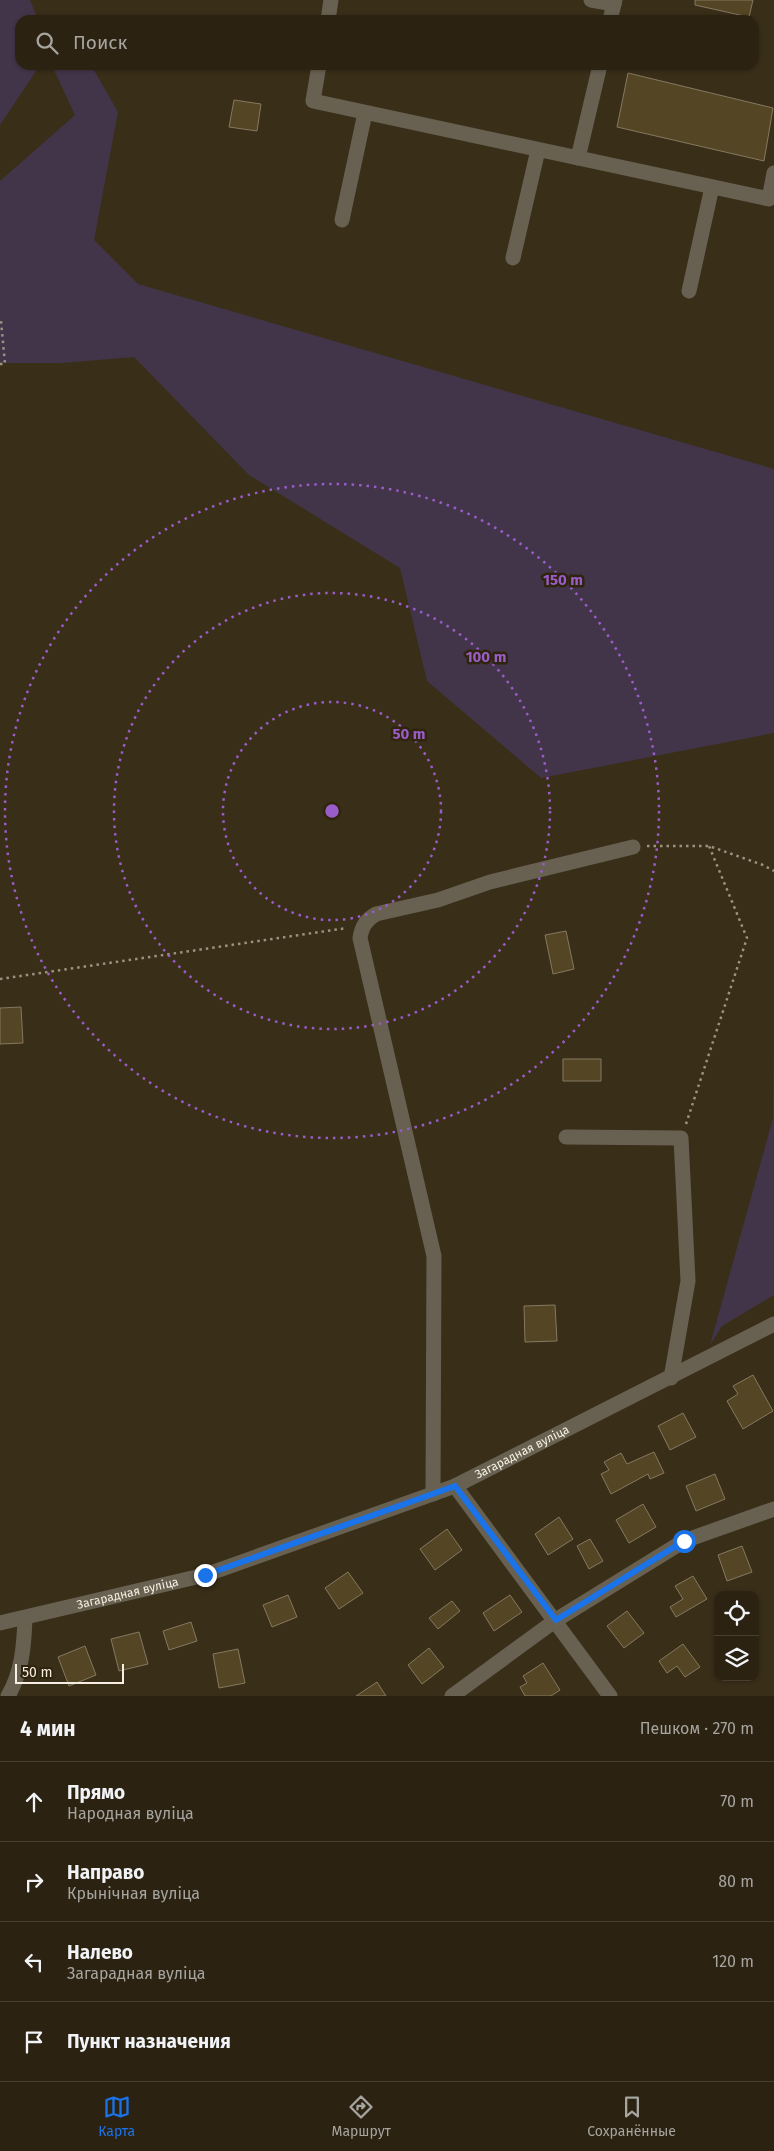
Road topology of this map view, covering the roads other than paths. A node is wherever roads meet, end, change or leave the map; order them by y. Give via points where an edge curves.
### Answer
1 (331, 0) edge
2 (591, 0) edge
3 (614, 2) edge
4 (329, 15) edge
5 (611, 15) edge
6 (318, 70) edge
7 (599, 70) edge
8 (365, 113) junction
9 (538, 150) junction
10 (578, 158) junction
11 (774, 173) edge
12 (712, 187) junction
13 (342, 220) dead end
14 (513, 258) dead end
15 (689, 291) dead end
16 (633, 846) road end
17 (566, 1137) dead end
18 (774, 1324) edge
19 (670, 1378) junction
20 (455, 1486) junction
21 (433, 1494) junction
22 (774, 1509) edge
23 (25, 1618) junction
24 (556, 1620) junction
25 (0, 1623) edge
26 (8, 1696) edge
27 (452, 1696) edge
28 (610, 1696) edge

1 - 4 street
2 - 3 street
3 - 5 street
6 - 8 street via 313,101
7 - 10 street
8 - 9 street
8 - 13 street
9 - 10 street
9 - 14 street
10 - 12 street
11 - 12 street via 769,199
12 - 15 street
16 - 21 street via 376,914 363,926 360,938 434,1256
17 - 19 street via 681,1138 688,1281
18 - 19 street, Загарадная вуліца
19 - 20 street, Загарадная вуліца
20 - 21 street, Загарадная вуліца
20 - 24 street
21 - 23 street, Загарадная вуліца via 205,1575
22 - 24 street via 684,1541
23 - 25 street, Загарадная вуліца
23 - 26 street via 24,1653
24 - 27 street
24 - 28 street

